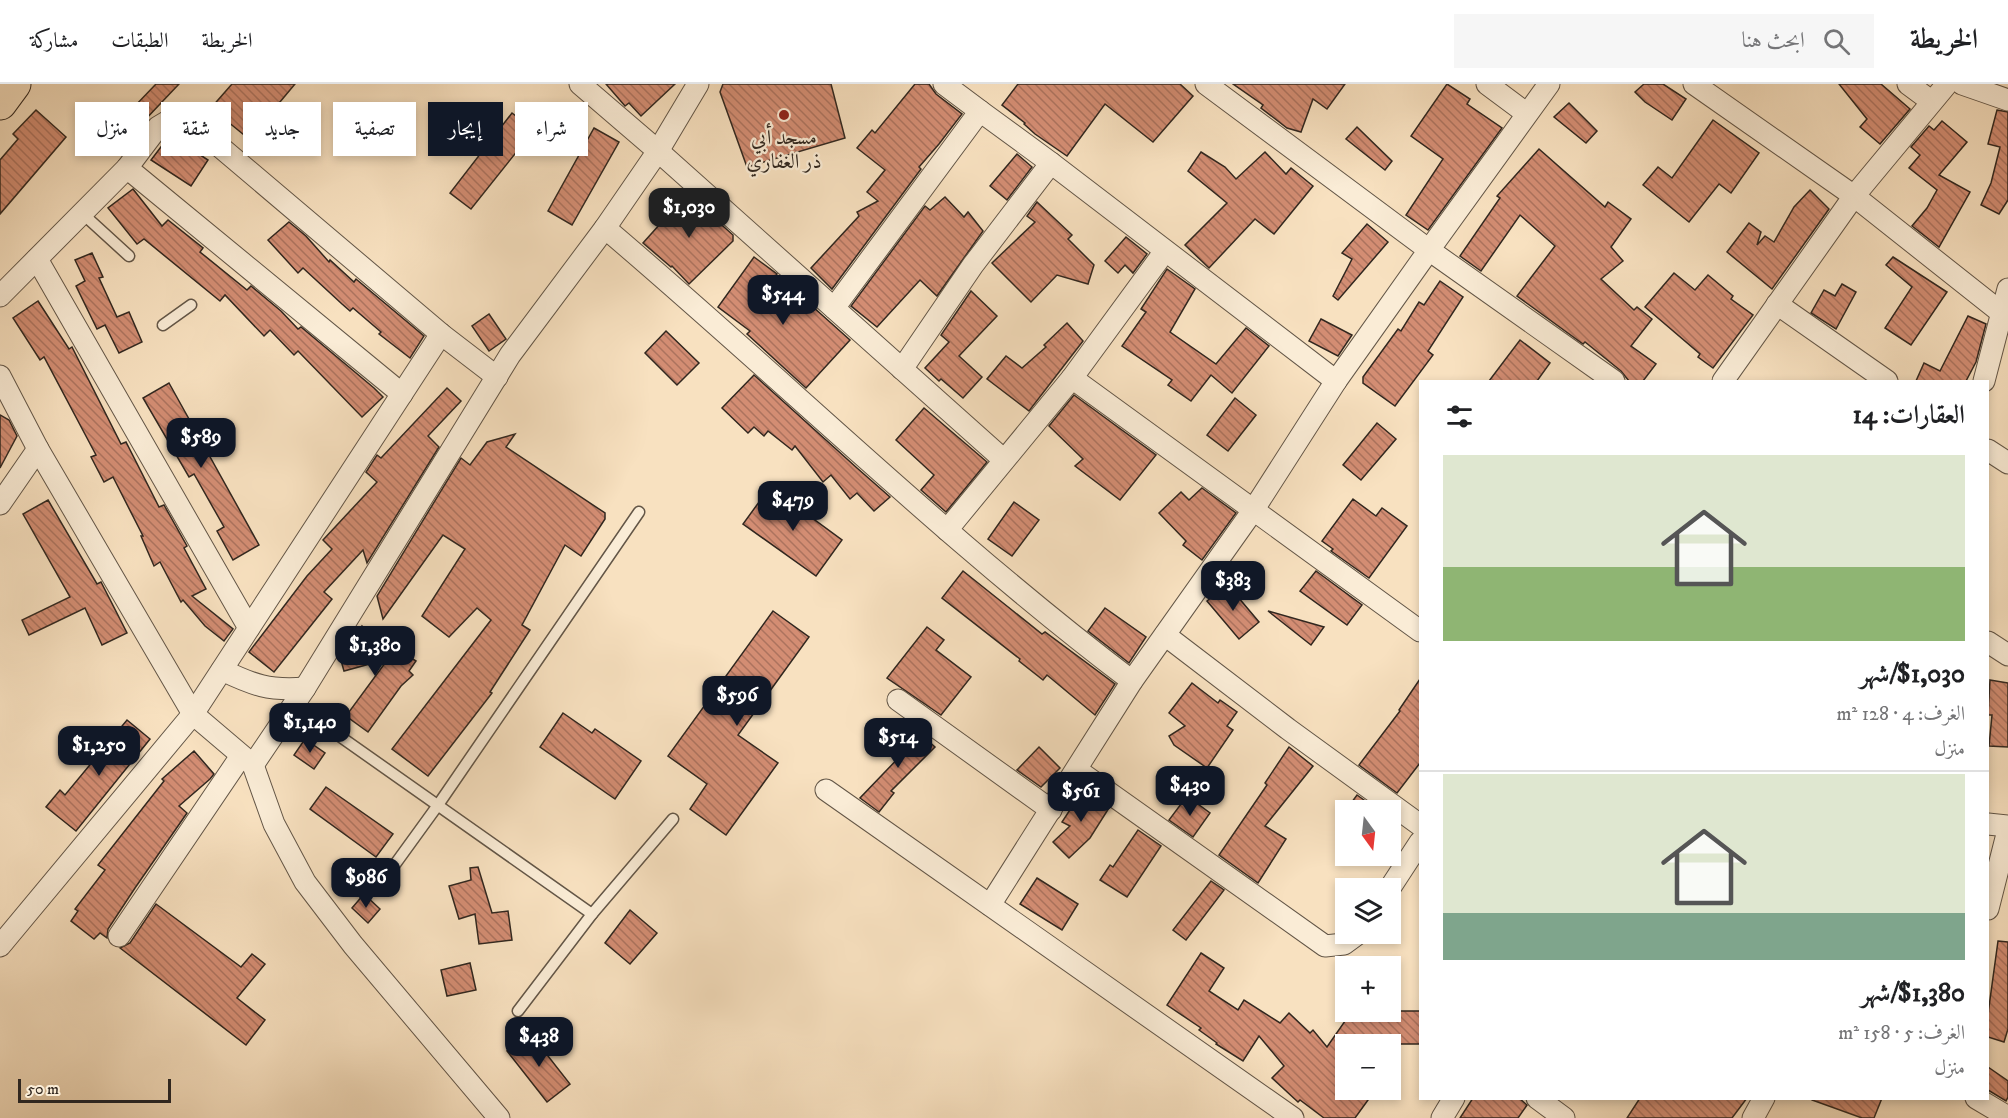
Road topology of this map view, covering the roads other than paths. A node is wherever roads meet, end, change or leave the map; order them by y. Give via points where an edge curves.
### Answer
1 (14, 84) edge
2 (580, 84) edge
3 (698, 84) edge
4 (944, 84) edge
5 (1206, 84) edge
6 (1487, 84) edge
7 (1549, 84) edge
8 (1694, 84) edge
9 (1908, 84) edge
10 (1947, 84) edge
11 (1962, 84) edge
12 (2008, 100) edge
13 (1931, 101) junction
14 (0, 103) edge
15 (980, 111) junction
16 (1526, 113) junction
17 (658, 151) junction
18 (1051, 163) junction
19 (127, 168) junction
20 (1854, 196) junction
21 (83, 214) junction
22 (604, 228) junction
23 (1429, 250) junction
24 (1165, 251) junction
25 (129, 256) dead end
26 (37, 259) junction
27 (2008, 289) edge
28 (0, 296) edge
29 (1777, 304) junction
30 (191, 305) dead end
31 (834, 308) junction
32 (2005, 316) edge
33 (163, 325) dead end
34 (441, 334) junction
35 (902, 369) junction
36 (497, 377) junction
37 (1072, 378) junction
38 (1613, 380) edge
39 (1724, 380) edge
40 (1886, 380) edge
41 (1984, 380) edge
42 (1336, 381) junction
43 (1, 383) edge
44 (402, 394) junction
45 (38, 449) junction
46 (1989, 451) edge
47 (1004, 460) junction
48 (2008, 463) edge
49 (0, 504) edge
50 (1254, 509) junction
51 (639, 512) dead end
52 (947, 530) junction
53 (249, 628) junction
54 (1419, 630) edge
55 (1165, 635) junction
56 (1989, 645) edge
57 (2008, 655) edge
58 (222, 670) junction
59 (1132, 681) junction
60 (299, 696) junction
61 (898, 700) dead end
62 (193, 714) junction
63 (247, 761) junction
64 (1077, 770) junction
65 (826, 790) dead end
66 (438, 806) junction
67 (1052, 810) junction
68 (673, 819) dead end
69 (1419, 824) edge
70 (1989, 824) edge
71 (2008, 826) edge
72 (2008, 830) edge
73 (1419, 844) edge
74 (388, 874) dead end
75 (1397, 878) edge
76 (990, 905) junction
77 (1989, 905) edge
78 (592, 914) junction
79 (119, 936) dead end
80 (1344, 944) edge
81 (0, 946) edge
82 (519, 1011) dead end
83 (1453, 1100) edge
84 (1540, 1100) edge
85 (1763, 1100) edge
86 (1979, 1100) edge
87 (2008, 1117) edge
88 (499, 1118) edge
89 (1293, 1118) edge
90 (1442, 1118) edge
91 (1564, 1118) edge
92 (1753, 1118) edge

1 - 14 main road
2 - 17 street
3 - 17 street
4 - 15 street
5 - 23 street
6 - 16 street
7 - 16 street
8 - 20 street
9 - 13 street
10 - 13 street
11 - 12 street
13 - 20 street
15 - 18 street
15 - 31 street
16 - 23 street
17 - 22 street
17 - 31 street
18 - 24 street
18 - 35 street
19 - 21 street
19 - 34 street via 158,127 172,118 186,118
19 - 44 street
20 - 29 street
20 - 32 street
21 - 25 lane
21 - 26 street
22 - 36 street
22 - 52 street
23 - 38 street
23 - 42 street
24 - 37 street
24 - 42 street
26 - 28 street
26 - 53 street
27 - 32 street
29 - 39 street
29 - 40 street
30 - 33 lane
31 - 35 street
32 - 41 street
34 - 36 street
34 - 44 street
35 - 47 street
36 - 60 street
37 - 47 street
37 - 50 street
42 - 50 street
43 - 45 street
44 - 53 street
45 - 49 street
45 - 62 street
46 - 48 street
47 - 52 street
50 - 54 street
50 - 55 street
51 - 66 lane
52 - 59 street
53 - 58 street
55 - 59 street
55 - 69 street
56 - 57 street
58 - 60 street via 245,681
58 - 62 street
59 - 64 street
60 - 63 street
60 - 66 lane
61 - 67 street
62 - 63 street
62 - 81 street
63 - 79 street
63 - 88 street via 305,882
64 - 67 street
64 - 80 street via 1325,946
65 - 76 street
66 - 74 lane
66 - 78 lane
67 - 76 street
68 - 78 lane
70 - 71 street
72 - 77 street
73 - 75 street
76 - 89 street
78 - 82 lane
83 - 90 street
84 - 91 street
85 - 92 street
86 - 87 street

